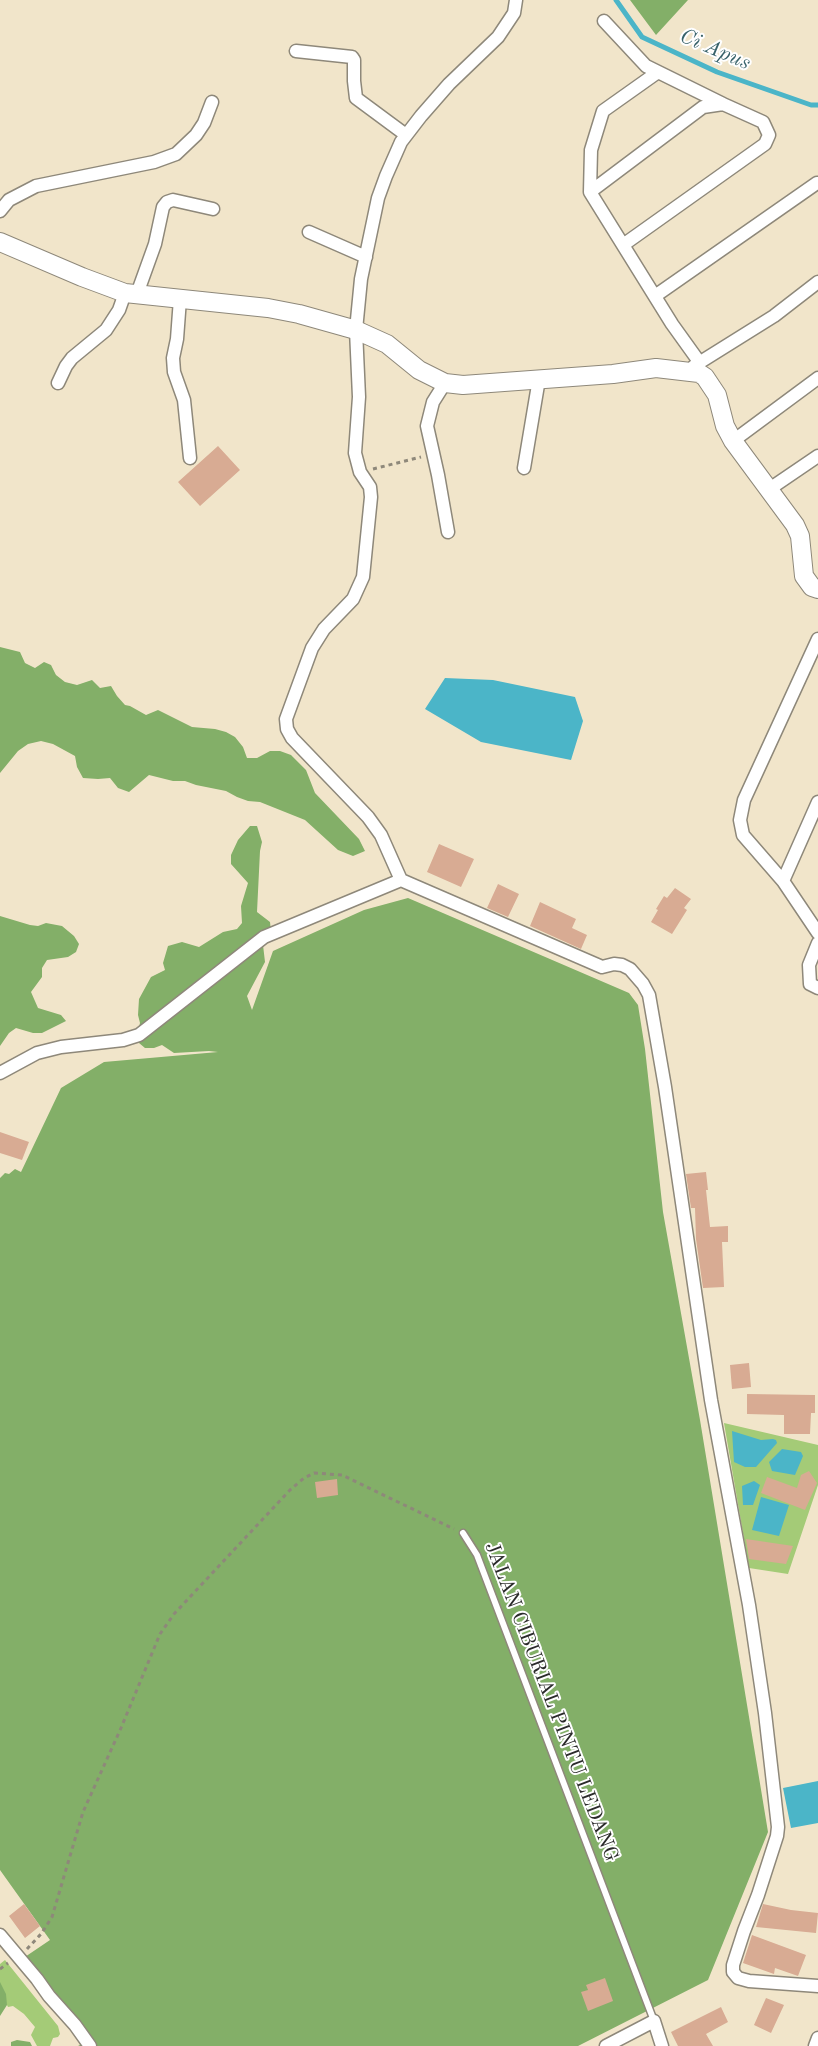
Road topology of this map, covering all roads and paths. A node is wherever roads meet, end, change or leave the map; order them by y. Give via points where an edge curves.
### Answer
1 (516, 0) edge
2 (604, 21) dead end
3 (296, 51) dead end
4 (658, 72) junction
5 (212, 102) dead end
6 (723, 104) junction
7 (406, 135) junction
8 (817, 183) edge
9 (590, 192) junction
10 (213, 209) dead end
11 (0, 211) edge
12 (309, 232) dead end
13 (0, 242) edge
14 (623, 245) junction
15 (366, 257) junction
16 (818, 282) edge
17 (131, 294) junction
18 (655, 296) junction
19 (180, 299) junction
20 (356, 330) junction
21 (692, 366) junction
22 (818, 378) edge
23 (539, 379) junction
24 (58, 383) dead end
25 (445, 383) junction
26 (733, 441) junction
27 (434, 454) junction
28 (818, 456) edge
29 (190, 458) dead end
30 (524, 468) dead end
31 (360, 472) junction
32 (768, 490) junction
33 (448, 532) dead end
34 (818, 590) edge
35 (818, 639) edge
36 (818, 802) edge
37 (401, 880) junction
38 (783, 881) junction
39 (818, 934) edge
40 (818, 943) edge
41 (818, 988) edge
42 (0, 1073) edge
43 (463, 1533) joint
44 (0, 1935) edge
45 (18, 1955) junction
46 (818, 1986) edge
47 (654, 2021) junction
48 (818, 2038) edge
49 (90, 2046) edge
50 (606, 2046) edge
51 (662, 2046) edge
52 (815, 2046) edge

1 - 7 street via 514,13 498,37 449,84
2 - 4 street via 646,66
3 - 7 street via 352,57 356,98
4 - 6 street
4 - 9 street via 603,111 591,150
5 - 11 street via 196,135 176,154 154,162 36,186 9,200
6 - 9 street via 703,107
6 - 14 street via 763,122 769,135 765,144
7 - 15 street via 394,155 378,198
8 - 18 street
9 - 14 street
10 - 17 street via 172,200 167,202 155,244
12 - 15 street
13 - 17 street
14 - 18 street
15 - 20 street
16 - 21 street via 774,316
17 - 19 street
17 - 24 street via 106,330 72,358
18 - 21 street
19 - 20 street via 268,308
19 - 29 street via 173,358 174,372 184,400
20 - 25 street via 387,344 419,370
20 - 31 street via 359,397 355,453
21 - 23 street
21 - 26 street via 713,389
22 - 26 street
23 - 25 street via 464,385
23 - 30 street
25 - 27 street via 432,402 427,426
26 - 32 street
27 - 31 path
27 - 33 street
28 - 32 street
31 - 37 street via 370,487 371,497 363,577 353,598 324,629 312,648 286,719 287,729 307,755 368,817 382,836
32 - 34 street via 795,525 800,536 804,576
35 - 38 street via 744,800 740,820 743,835
36 - 38 street
37 - 42 street via 264,937 139,1035 45,1051
37 - 46 street via 602,967 622,964 630,969 649,995 711,1400 749,1604 778,1827 733,1972 738,1978 750,1981
38 - 39 street
40 - 41 street via 809,965 810,984
43 - 45 path, JALAN CIBURIAL PINTU LEDANG via 342,1474 314,1473 290,1490 174,1614 160,1634 83,1812 52,1917 41,1934
43 - 47 lane, JALAN CIBURIAL PINTU LEDANG via 477,1555
44 - 45 street
45 - 49 street
47 - 50 street
47 - 51 street, JALAN CIBURIAL PINTU LEDANG
48 - 52 street

